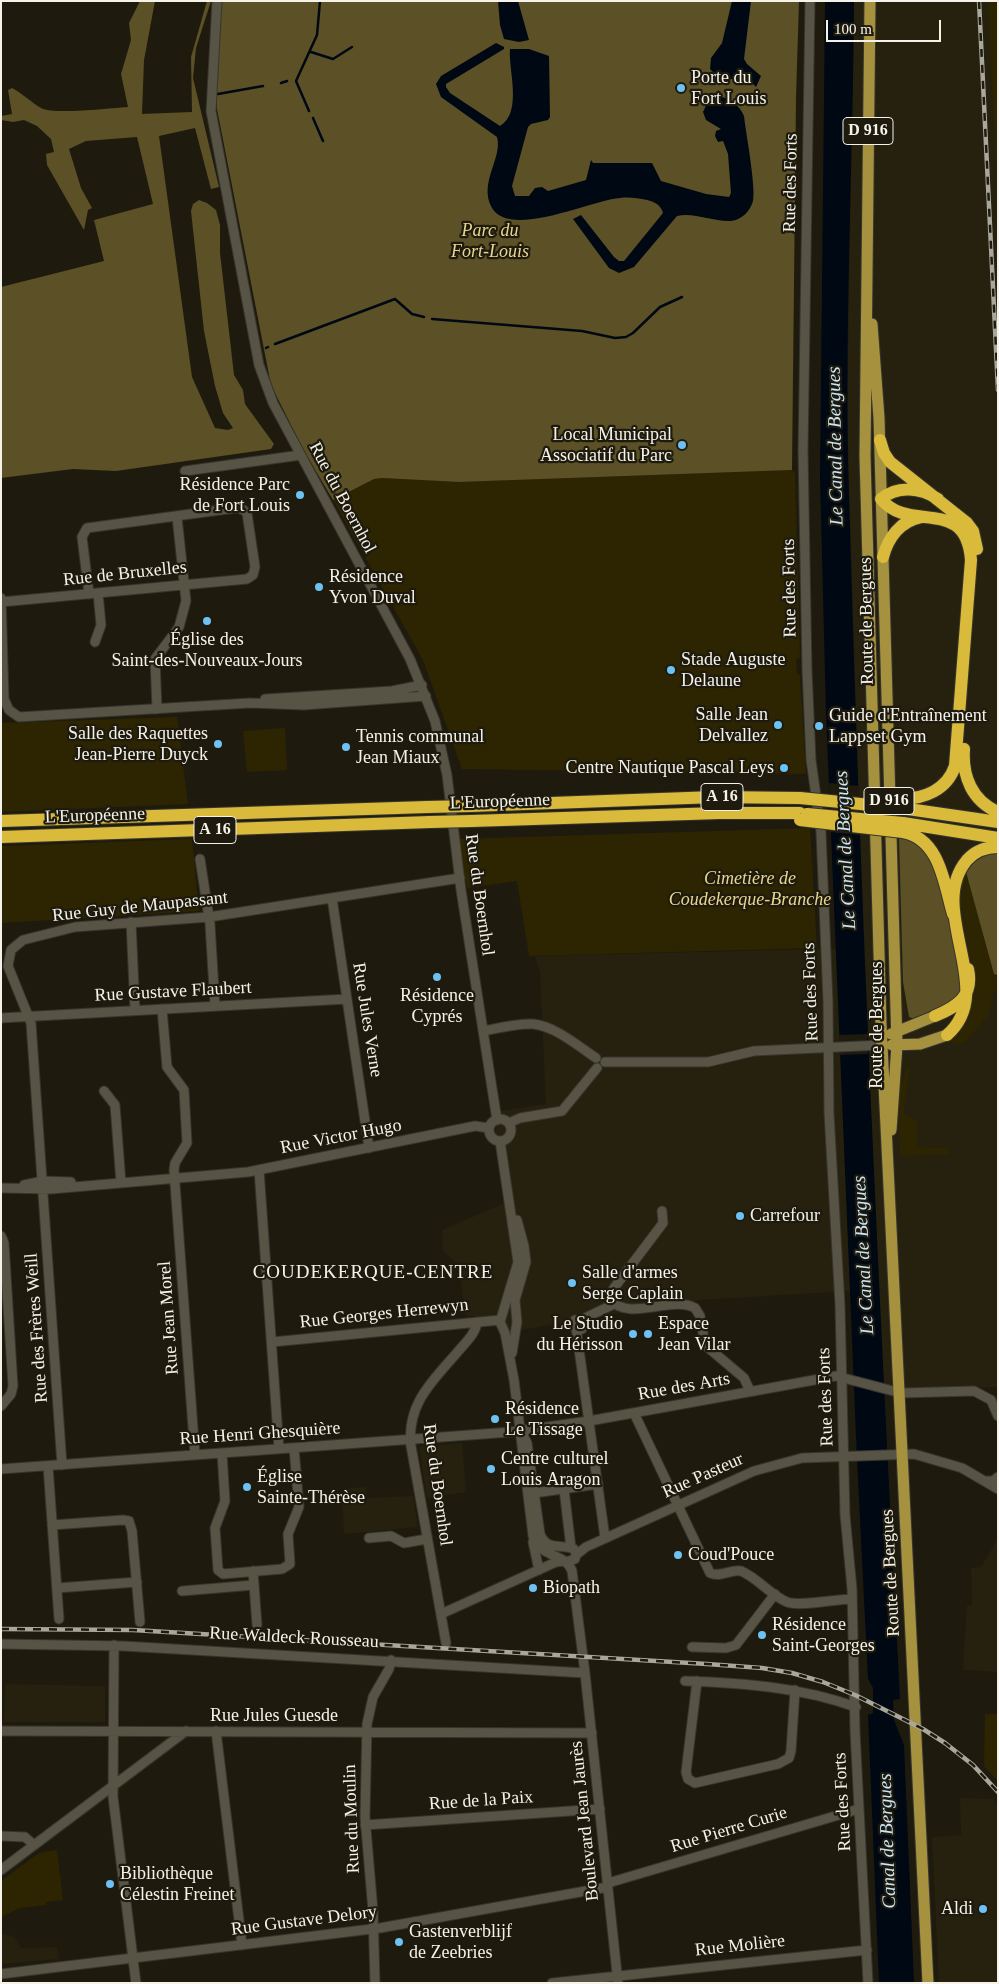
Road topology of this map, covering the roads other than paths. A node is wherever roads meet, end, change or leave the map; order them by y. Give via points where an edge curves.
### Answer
1 (217, 1) edge
2 (810, 1) edge
3 (870, 1) edge
4 (867, 260) junction
5 (865, 392) junction
6 (880, 440) junction
7 (301, 455) junction
8 (185, 471) dead end
9 (881, 499) junction
10 (938, 499) junction
11 (178, 516) junction
12 (928, 516) junction
13 (867, 533) junction
14 (883, 557) junction
15 (185, 584) junction
16 (93, 594) junction
17 (1, 600) edge
18 (95, 642) dead end
19 (422, 685) junction
20 (426, 696) junction
21 (250, 703) junction
22 (157, 709) junction
23 (901, 804) junction
24 (998, 812) edge
25 (1, 821) edge
26 (998, 822) edge
27 (903, 827) junction
28 (1, 837) edge
29 (998, 838) edge
30 (998, 847) edge
31 (200, 859) dead end
32 (460, 878) junction
33 (332, 898) junction
34 (209, 917) junction
35 (131, 922) junction
36 (347, 999) junction
37 (215, 1006) junction
38 (162, 1009) junction
39 (135, 1010) junction
40 (30, 1016) junction
41 (935, 1016) joint
42 (1, 1018) edge
43 (897, 1030) junction
44 (483, 1031) junction
45 (947, 1035) joint
46 (876, 1045) junction
47 (897, 1045) junction
48 (833, 1046) junction
49 (596, 1058) junction
50 (606, 1062) junction
51 (597, 1068) junction
52 (104, 1091) dead end
53 (497, 1120) junction
54 (509, 1123) junction
55 (490, 1128) junction
56 (500, 1141) junction
57 (369, 1148) junction
58 (889, 1161) junction
59 (259, 1170) junction
60 (175, 1177) junction
61 (121, 1181) junction
62 (43, 1185) junction
63 (1, 1188) edge
64 (508, 1188) junction
65 (662, 1211) dead end
66 (1, 1236) edge
67 (614, 1304) junction
68 (515, 1316) junction
69 (500, 1319) junction
70 (575, 1320) dead end
71 (478, 1322) junction
72 (515, 1327) junction
73 (504, 1329) junction
74 (576, 1330) junction
75 (272, 1342) junction
76 (847, 1378) junction
77 (514, 1380) junction
78 (750, 1391) junction
79 (901, 1393) junction
80 (1, 1406) edge
81 (634, 1413) junction
82 (998, 1416) edge
83 (589, 1421) junction
84 (521, 1430) junction
85 (411, 1439) junction
86 (294, 1448) junction
87 (279, 1449) junction
88 (222, 1453) junction
89 (898, 1453) junction
90 (195, 1455) junction
91 (849, 1455) junction
92 (62, 1465) junction
93 (48, 1466) junction
94 (1, 1469) edge
95 (998, 1477) edge
96 (986, 1482) junction
97 (598, 1484) junction
98 (564, 1489) junction
99 (998, 1489) edge
100 (534, 1494) junction
101 (678, 1506) junction
102 (52, 1525) junction
103 (532, 1534) junction
104 (369, 1538) dead end
105 (606, 1538) junction
106 (427, 1539) junction
107 (572, 1552) junction
108 (564, 1561) junction
109 (538, 1570) junction
110 (253, 1571) junction
111 (136, 1582) junction
112 (254, 1585) junction
113 (57, 1588) junction
114 (182, 1591) dead end
115 (775, 1594) junction
116 (852, 1599) junction
117 (441, 1614) junction
118 (59, 1619) dead end
119 (140, 1622) dead end
120 (257, 1625) dead end
121 (1, 1644) edge
122 (446, 1644) dead end
123 (114, 1645) junction
124 (692, 1647) dead end
125 (583, 1657) junction
126 (391, 1660) junction
127 (585, 1673) junction
128 (685, 1681) dead end
129 (697, 1681) junction
130 (795, 1690) junction
131 (856, 1707) junction
132 (1, 1731) edge
133 (113, 1731) junction
134 (186, 1731) junction
135 (216, 1732) junction
136 (367, 1732) junction
137 (592, 1733) junction
138 (113, 1786) junction
139 (600, 1809) junction
140 (859, 1809) junction
141 (366, 1825) junction
142 (1, 1836) edge
143 (34, 1845) junction
144 (1, 1870) edge
145 (608, 1885) junction
146 (373, 1929) junction
147 (242, 1945) junction
148 (867, 1950) junction
149 (133, 1958) junction
150 (1, 1974) edge
151 (618, 1979) edge
152 (136, 1983) edge
153 (375, 1983) edge
154 (552, 1983) edge
155 (868, 1983) edge
156 (928, 1983) edge

1 - 7 street, Rue du Boernhol via 211,93 215,134 259,365 273,403
2 - 48 street, Rue des Forts via 803,471 811,760 821,832 828,1002
3 - 4 main road, Route de Bergues / D 916
4 - 5 main road, Route de Bergues / D 916
4 - 6 main road, Route de Bergues / D 916
5 - 9 main road via 873,478
5 - 13 main road, Route de Bergues / D 916
6 - 9 main road, Route de Bergues / D 916
6 - 10 highway via 890,462
7 - 8 street
7 - 19 street, Rue du Boernhol
9 - 10 highway via 891,493 909,490 924,491
9 - 12 highway via 896,511
9 - 13 main road
9 - 14 main road, Route de Bergues / D 916
10 - 24 highway via 967,523 976,544 978,568 964,764 974,793
11 - 15 street
11 - 15 street, Rue de Bruxelles via 242,509 248,515 254,555 254,570 251,577 244,580
11 - 16 street via 90,528 84,532 82,540
12 - 14 highway via 913,519 900,527 889,539
12 - 23 highway via 945,520 960,530 968,542 970,553 956,758 952,773 942,786
13 - 46 main road, Route de Bergues / D 916
14 - 43 main road, Route de Bergues / D 916
15 - 16 street, Rue de Bruxelles
15 - 22 street via 186,601 180,623 154,661
16 - 17 street, Rue de Bruxelles
16 - 18 street via 100,625
17 - 22 street via 11,708 27,713 60,714
19 - 20 street, Rue du Boernhol
19 - 21 street via 392,691 272,698
20 - 21 street via 304,705
20 - 32 street, Rue du Boernhol via 446,767
21 - 22 street
23 - 25 highway, L'Européenne / A 16, bridge via 800,794
23 - 26 highway, L'Européenne / A 16
27 - 28 highway, L'Européenne / A 16, bridge via 756,812
27 - 29 highway
27 - 41 highway via 923,840 938,862 969,972 970,984 964,999
30 - 45 highway via 983,849 973,855 961,868 957,880 958,900 978,988 967,1019
31 - 34 street
32 - 33 street, Rue Guy de Maupassant
32 - 44 street, Rue du Boernhol
33 - 34 street, Rue Guy de Maupassant
33 - 36 street, Rue Jules Verne
34 - 35 street, Rue Guy de Maupassant
34 - 37 street
35 - 39 street
35 - 40 street, Rue Guy de Maupassant via 75,927 26,939 15,945 9,954 8,966
36 - 37 street, Rue Gustave Flaubert
36 - 57 street, Rue Jules Verne
37 - 38 street, Rue Gustave Flaubert
38 - 39 street, Rue Gustave Flaubert
38 - 60 street, Rue Jean Morel via 167,1067 184,1090 187,1143 175,1163
39 - 40 street, Rue Gustave Flaubert
40 - 42 street, Rue Gustave Flaubert
40 - 62 street, Rue Guy de Maupassant
41 - 43 main road
43 - 46 main road
43 - 47 main road, Route de Bergues / D 916
44 - 49 street via 522,1024 538,1025
44 - 53 street, Rue du Boernhol
45 - 47 main road via 923,1044
46 - 47 main road
46 - 48 street
46 - 58 main road, Route de Bergues / D 916
47 - 58 main road, Route de Bergues / D 916
48 - 50 street via 754,1051 710,1062
48 - 76 street, Rue des Forts via 829,1113
49 - 50 street via 601,1057
49 - 51 street via 593,1063
50 - 51 street via 603,1068
51 - 54 street via 562,1111
52 - 61 street via 115,1105
53 - 54 street
53 - 55 street
54 - 56 street via 510,1135
55 - 56 street via 492,1138
55 - 57 street, Rue Victor Hugo via 475,1126
56 - 64 street
57 - 59 street, Rue Victor Hugo
58 - 79 main road, Route de Bergues / D 916
59 - 60 street, Rue Victor Hugo
59 - 75 street
60 - 61 street, Rue Victor Hugo
60 - 90 street, Rue Jean Morel
61 - 62 street, Rue Victor Hugo
62 - 63 street, Rue Victor Hugo
62 - 92 street, Rue des Frères Weill
64 - 68 street via 526,1259 515,1298
64 - 69 street via 518,1265
65 - 67 street via 663,1223 612,1289 610,1297
66 - 80 street via 13,1386
67 - 74 street via 585,1318 582,1329
67 - 78 street via 624,1309 685,1304 699,1312 705,1345 744,1378
68 - 69 street via 507,1313
68 - 72 street
69 - 71 street, Rue Georges Herrewyn
69 - 73 street
70 - 74 street
71 - 75 street, Rue Georges Herrewyn
71 - 85 street, Rue du Boernhol via 472,1335 418,1400 411,1419
72 - 73 street
72 - 77 street via 512,1352
73 - 77 street
74 - 83 street
75 - 87 street
76 - 78 street, Rue des Arts via 833,1377
76 - 79 street
76 - 91 street, Rue des Forts
77 - 84 street
78 - 81 street, Rue des Arts
79 - 82 street via 971,1390 988,1397
79 - 89 main road, Route de Bergues / D 916
81 - 83 street, Rue des Arts
81 - 101 street
83 - 84 street, Rue des Arts
83 - 97 street
84 - 85 street, Rue Henri Ghesquière
84 - 100 street via 526,1441
84 - 103 street
85 - 86 street, Rue Henri Ghesquière
85 - 106 street, Rue du Boernhol
86 - 87 street, Rue Henri Ghesquière
86 - 110 street via 299,1508 288,1534 290,1564 282,1569
87 - 88 street, Rue Henri Ghesquière
88 - 90 street, Rue Henri Ghesquière
88 - 110 street via 225,1502 214,1528 218,1570 223,1574
89 - 91 street, Rue Pasteur
89 - 96 street, Rue Pasteur via 958,1466
89 - 156 main road, Route de Bergues / D 916
90 - 92 street, Rue Henri Ghesquière
91 - 101 street, Rue Pasteur via 802,1458 776,1464
91 - 116 street, Rue des Forts via 846,1521
92 - 93 street, Rue Henri Ghesquière
93 - 94 street, Rue Henri Ghesquière
93 - 102 street
95 - 96 street
96 - 99 street, Rue Pasteur
97 - 98 street
97 - 105 street
98 - 100 street
98 - 107 street, Boulevard Jean Jaurès
100 - 107 street via 541,1538 551,1546
101 - 105 street, Rue Pasteur
101 - 115 street via 708,1570 716,1575 741,1571
102 - 111 street via 129,1521
102 - 113 street
103 - 108 street via 541,1550
103 - 109 street
104 - 106 street via 393,1536 404,1543
105 - 107 street, Rue Pasteur
106 - 117 street, Rue du Boernhol
107 - 108 street, Rue Pasteur via 573,1562
107 - 108 street via 561,1553
107 - 125 street, Boulevard Jean Jaurès via 584,1641
108 - 109 street
108 - 125 street, Boulevard Jean Jaurès via 572,1571
109 - 117 street
110 - 112 street
111 - 113 street
111 - 119 street
112 - 114 street
112 - 120 street
113 - 118 street
115 - 116 street via 792,1603
115 - 124 street via 736,1645 726,1648
116 - 131 street, Rue des Forts
117 - 122 street, Rue du Boernhol
121 - 123 street, Rue Waldeck Rousseau
123 - 126 street, Rue Waldeck Rousseau
123 - 133 street
125 - 127 street, Boulevard Jean Jaurès
126 - 127 street, Rue Waldeck Rousseau
126 - 136 street, Rue du Moulin via 373,1697
127 - 137 street, Boulevard Jean Jaurès
128 - 129 street
129 - 130 street
129 - 130 street via 686,1772 688,1779 700,1784 768,1767 789,1758
130 - 131 street
131 - 140 street, Rue des Forts
132 - 133 street
133 - 134 street
133 - 138 street
134 - 135 street, Rue Jules Guesde
134 - 138 street, Rue Jules Guesde
135 - 136 street, Rue Jules Guesde
135 - 147 street
136 - 137 street, Rue Jules Guesde
136 - 141 street, Rue du Moulin
137 - 139 street, Boulevard Jean Jaurès
138 - 143 street, Rue Jules Guesde
138 - 149 street
139 - 141 street, Rue de la Paix
139 - 145 street, Boulevard Jean Jaurès
140 - 145 street, Rue Pierre Curie
140 - 148 street, Rue des Forts
141 - 146 street, Rue du Moulin
142 - 143 street via 25,1838
143 - 144 street, Rue Jules Guesde
145 - 146 street, Rue Gustave Delory
145 - 151 street, Boulevard Jean Jaurès
146 - 147 street, Rue Gustave Delory
146 - 153 street, Rue du Moulin
147 - 149 street, Rue Gustave Delory
148 - 151 street, Rue Molière
148 - 155 street, Rue des Forts
149 - 150 street, Rue Gustave Delory
149 - 152 street
151 - 154 street, Rue Molière

